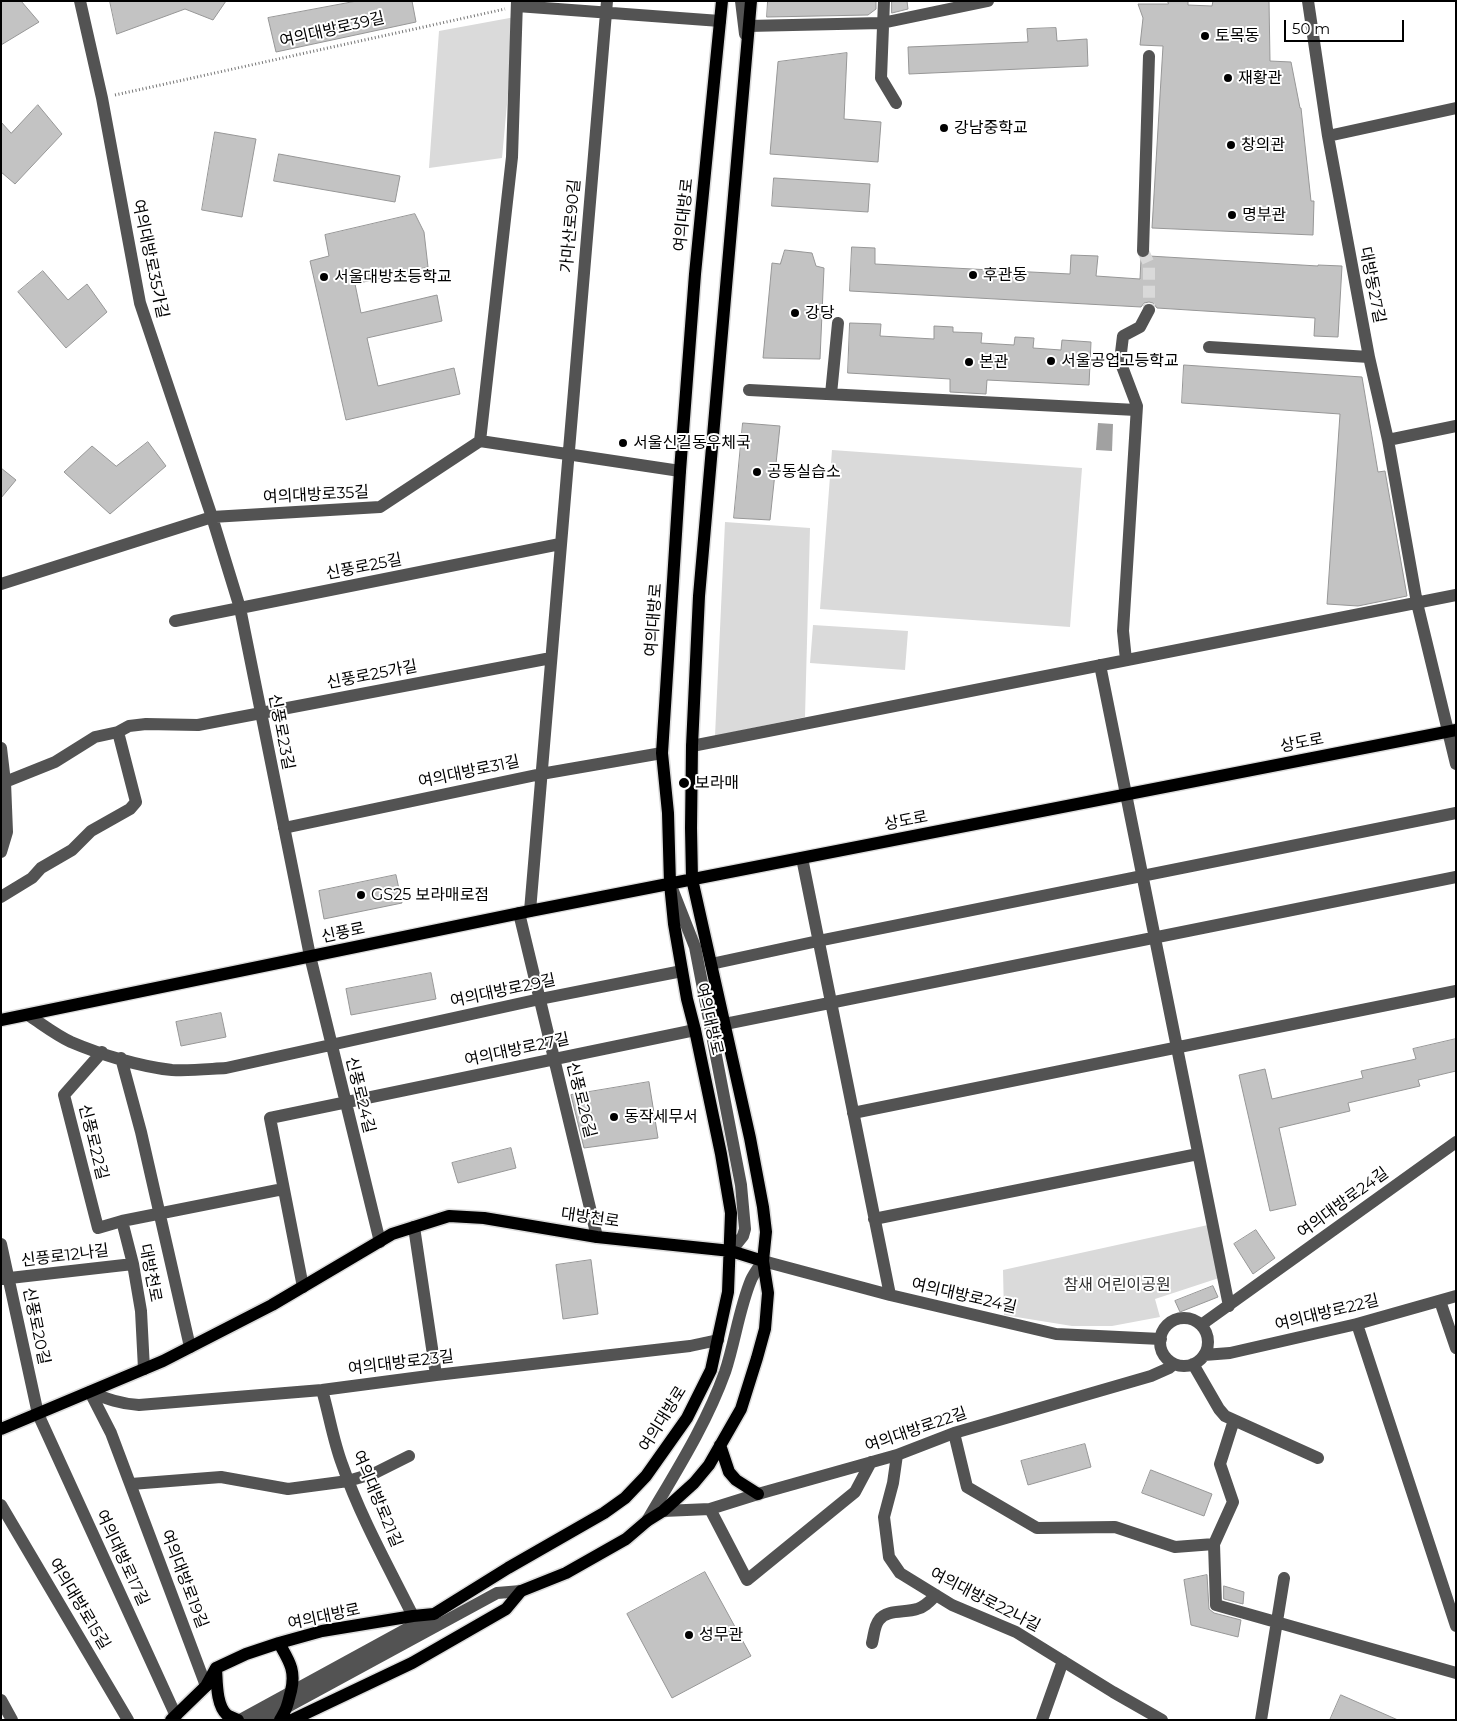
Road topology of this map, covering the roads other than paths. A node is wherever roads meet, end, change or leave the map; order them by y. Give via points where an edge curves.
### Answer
1 (80, 1) edge
2 (722, 1) edge
3 (741, 1) edge
4 (750, 1) edge
5 (884, 1) edge
6 (988, 1) edge
7 (1308, 1) edge
8 (517, 4) edge
9 (607, 6) edge
10 (720, 21) junction
11 (882, 23) junction
12 (748, 26) junction
13 (746, 47) junction
14 (1149, 56) dead end
15 (896, 103) dead end
16 (1456, 108) edge
17 (1328, 136) junction
18 (1143, 251) tunnel mouth
19 (1149, 310) tunnel mouth
20 (838, 323) dead end
21 (1210, 347) dead end
22 (1369, 357) junction
23 (749, 390) dead end
24 (831, 394) junction
25 (1136, 410) junction
26 (1456, 426) edge
27 (1388, 440) junction
28 (480, 441) junction
29 (568, 454) junction
30 (680, 471) junction
31 (212, 517) junction
32 (560, 544) junction
33 (1, 584) edge
34 (1456, 595) edge
35 (1417, 603) junction
36 (240, 608) junction
37 (174, 620) dead end
38 (551, 658) junction
39 (1126, 660) junction
40 (1100, 665) junction
41 (261, 713) junction
42 (1452, 731) edge
43 (118, 732) junction
44 (692, 746) junction
45 (1, 748) edge
46 (662, 753) junction
47 (1456, 764) edge
48 (541, 774) junction
49 (5, 782) junction
50 (1125, 794) junction
51 (1456, 813) edge
52 (284, 828) junction
53 (1, 852) edge
54 (802, 858) junction
55 (1142, 876) junction
56 (1456, 876) edge
57 (692, 880) junction
58 (670, 884) junction
59 (1, 897) edge
60 (524, 912) junction
61 (1154, 937) junction
62 (818, 941) junction
63 (310, 956) junction
64 (711, 964) junction
65 (682, 971) junction
66 (1456, 991) edge
67 (540, 999) junction
68 (830, 1002) junction
69 (28, 1015) junction
70 (1, 1020) edge
71 (725, 1024) junction
72 (695, 1030) junction
73 (332, 1045) junction
74 (1176, 1048) junction
75 (102, 1052) junction
76 (121, 1058) junction
77 (554, 1059) junction
78 (345, 1102) junction
79 (853, 1113) junction
80 (1456, 1142) edge
81 (1198, 1154) junction
82 (283, 1189) junction
83 (159, 1213) junction
84 (874, 1220) junction
85 (122, 1221) junction
86 (414, 1227) junction
87 (598, 1237) junction
88 (380, 1242) junction
89 (1, 1244) edge
90 (730, 1251) junction
91 (763, 1261) junction
92 (133, 1264) junction
93 (5, 1280) edge
94 (303, 1287) junction
95 (890, 1296) junction
96 (1456, 1296) edge
97 (1440, 1301) junction
98 (1229, 1306) junction
99 (1357, 1324) junction
100 (1201, 1325) junction
101 (1161, 1339) junction
102 (718, 1340) junction
103 (190, 1347) junction
104 (1456, 1348) edge
105 (1204, 1355) junction
106 (1174, 1364) junction
107 (1193, 1364) junction
108 (144, 1369) junction
109 (436, 1374) junction
110 (322, 1390) junction
111 (90, 1392) junction
112 (38, 1414) junction
113 (1234, 1420) junction
114 (1, 1430) edge
115 (954, 1432) junction
116 (720, 1446) junction
117 (897, 1455) junction
118 (409, 1456) dead end
119 (1318, 1458) dead end
120 (871, 1462) junction
121 (348, 1481) junction
122 (131, 1484) junction
123 (758, 1494) junction
124 (1, 1505) edge
125 (710, 1509) junction
126 (663, 1511) junction
127 (647, 1521) junction
128 (1214, 1544) junction
129 (1284, 1578) dead end
130 (521, 1591) junction
131 (936, 1595) junction
132 (434, 1614) junction
133 (413, 1616) junction
134 (1277, 1622) junction
135 (1456, 1626) edge
136 (279, 1643) junction
137 (872, 1643) dead end
138 (1063, 1661) junction
139 (216, 1668) junction
140 (1456, 1673) edge
141 (206, 1686) junction
142 (290, 1692) junction
143 (1, 1700) edge
144 (289, 1706) junction
145 (174, 1718) edge
146 (12, 1720) edge
147 (128, 1720) edge
148 (239, 1720) edge
149 (259, 1720) edge
150 (280, 1720) edge
151 (292, 1720) edge
152 (1042, 1720) edge
153 (1162, 1720) edge
154 (1261, 1720) edge

1 - 31 street, 여의대방로35가길 via 102,98 140,304
2 - 10 main road, 여의대방로
3 - 13 street
4 - 12 main road, 여의대방로
5 - 11 street
6 - 11 street
7 - 17 street, 대방동27길
8 - 9 street
8 - 28 street via 512,157
9 - 10 street
9 - 29 street, 가마산로90길
10 - 30 main road, 여의대방로 via 695,274
11 - 12 street
11 - 15 street via 881,78
12 - 13 main road, 여의대방로
13 - 44 main road, 여의대방로 via 700,596
14 - 18 street
16 - 17 street
17 - 22 street, 대방동27길
19 - 25 street via 1140,326 1123,336 1120,361
20 - 24 street
21 - 22 street
22 - 27 street, 대방동27길
23 - 24 street
24 - 25 street
25 - 39 street via 1122,631
26 - 27 street
27 - 35 street, 대방동27길
28 - 29 street
28 - 31 street, 여의대방로35길 via 380,508
29 - 30 street
29 - 32 street
30 - 46 main road, 여의대방로
31 - 33 street, 여의대방로35길
31 - 36 street, 신풍로23길
32 - 36 street, 신풍로25길
32 - 38 street
34 - 35 street
35 - 39 street
35 - 42 street, 대방동27길
36 - 37 street, 신풍로25길
36 - 41 street, 신풍로23길
38 - 41 street, 신풍로25가길
38 - 48 street
39 - 40 street
40 - 44 street
40 - 50 street
41 - 43 street, 신풍로25가길 via 198,725 129,726
41 - 52 street, 신풍로23길
42 - 47 street, 대방동27길
42 - 50 main road, 상도로
43 - 49 street, 신풍로25가길 via 95,737 55,762
43 - 59 street via 136,802
44 - 57 main road, 여의대방로
45 - 49 street
46 - 48 street, 여의대방로31길
46 - 58 main road, 여의대방로
48 - 52 street, 여의대방로31길
48 - 60 street
49 - 53 street via 7,832
50 - 54 main road, 상도로
50 - 55 street
51 - 55 street
52 - 63 street, 신풍로23길
54 - 57 main road, 상도로
54 - 62 street
55 - 61 street
55 - 62 street
56 - 61 street
57 - 58 main road, 신풍로
57 - 64 main road, 여의대방로
58 - 60 main road, 신풍로
58 - 65 main road, 여의대방로
58 - 90 street via 695,947 741,1185 744,1236
60 - 63 main road, 신풍로
60 - 67 street, 신풍로26길
61 - 68 street
61 - 74 street
62 - 64 street
62 - 68 street
63 - 69 main road, 신풍로
63 - 73 street, 신풍로24길
64 - 71 main road, 여의대방로
65 - 67 street, 여의대방로29길
65 - 72 main road, 여의대방로
66 - 74 street
67 - 73 street, 여의대방로29길
67 - 77 street, 신풍로26길
68 - 71 street
68 - 79 street
69 - 70 main road, 신풍로
69 - 75 street via 71,1042
71 - 91 main road, 여의대방로 via 763,1207 766,1232
72 - 77 street, 여의대방로27길
72 - 90 main road, 여의대방로 via 731,1213
73 - 76 street via 226,1068 199,1070 172,1070
73 - 78 street, 신풍로24길
74 - 79 street
74 - 81 street
75 - 76 street
75 - 85 street, 신풍로22길 via 64,1095 98,1228
76 - 83 street
77 - 78 street, 여의대방로27길
77 - 87 street, 신풍로26길
78 - 82 street via 270,1118
78 - 88 street, 신풍로24길
79 - 84 street
80 - 98 street, 여의대방로24길
81 - 84 street
81 - 98 street
82 - 83 street
82 - 94 street
83 - 85 street
83 - 103 street, 대방천로
84 - 95 street
85 - 92 street, 대방천로
86 - 87 main road, 대방천로 via 449,1216 484,1218
86 - 88 main road, 대방천로
86 - 109 street
87 - 90 main road, 대방천로
88 - 94 main road, 대방천로
89 - 93 street, 신풍로20길
90 - 91 main road, 대방천로
90 - 102 main road, 여의대방로 via 728,1292
91 - 95 street, 여의대방로24길
91 - 116 main road, 여의대방로 via 768,1293 765,1329 741,1409
91 - 127 street via 752,1279 716,1396
92 - 93 street, 신풍로12나길
92 - 108 street, 대방천로 via 141,1311
93 - 112 street, 신풍로20길
94 - 103 main road, 대방천로
95 - 101 street, 여의대방로24길 via 1056,1334
96 - 97 street, 여의대방로22길
97 - 99 street, 여의대방로22길
97 - 104 street
98 - 100 street, 여의대방로24길
99 - 105 street, 여의대방로22길 via 1230,1353
99 - 135 street
100 - 101 street via 1193,1319 1178,1319 1168,1324
100 - 105 street via 1208,1341
101 - 106 street via 1162,1351
102 - 109 street, 여의대방로23길 via 690,1346
102 - 132 main road, 여의대방로 via 711,1370 687,1418 646,1476 625,1498
103 - 108 main road, 대방천로
105 - 107 street
106 - 107 street
106 - 115 street, 여의대방로22길 via 1151,1376
107 - 113 street via 1219,1410
108 - 111 main road, 대방천로
109 - 110 street, 여의대방로23길
110 - 111 street, 여의대방로23길 via 139,1405 110,1401
110 - 121 street, 여의대방로21길
111 - 112 main road, 대방천로
111 - 122 street, 여의대방로19길
112 - 114 main road, 대방천로
112 - 145 street, 여의대방로17길
113 - 119 street
113 - 128 street via 1220,1464 1233,1502
115 - 117 street, 여의대방로22길
115 - 128 street via 967,1487 1037,1528 1115,1527 1175,1546
116 - 123 main road via 729,1472
116 - 126 main road, 여의대방로 via 709,1465
117 - 120 street, 여의대방로22길
117 - 131 street, 여의대방로22나길 via 884,1517 889,1556 900,1573
118 - 121 street via 375,1473
120 - 123 street, 여의대방로22길
120 - 125 street via 855,1492 747,1580
121 - 122 street via 288,1489 221,1477
121 - 133 street, 여의대방로21길
122 - 141 street, 여의대방로19길
123 - 125 street, 여의대방로22길
124 - 147 street, 여의대방로15길
125 - 126 street, 여의대방로22길
126 - 127 main road, 여의대방로
127 - 130 main road, 여의대방로 via 626,1539 566,1573
128 - 134 street via 1216,1605
129 - 134 street
130 - 144 street via 497,1593
130 - 151 main road, 여의대방로 via 506,1609 412,1662
131 - 137 street via 919,1608 883,1616 877,1622
131 - 138 street, 여의대방로22나길 via 1016,1632
132 - 133 main road, 여의대방로
132 - 142 street
133 - 136 main road, 여의대방로 via 322,1631
134 - 140 street
134 - 154 street
136 - 139 main road, 여의대방로
136 - 142 main road via 293,1670
138 - 152 street
138 - 153 street, 여의대방로22나길
139 - 141 main road
139 - 148 main road via 222,1706 227,1714
141 - 145 main road
142 - 144 main road
142 - 148 street
143 - 146 street
144 - 149 street
144 - 150 main road

